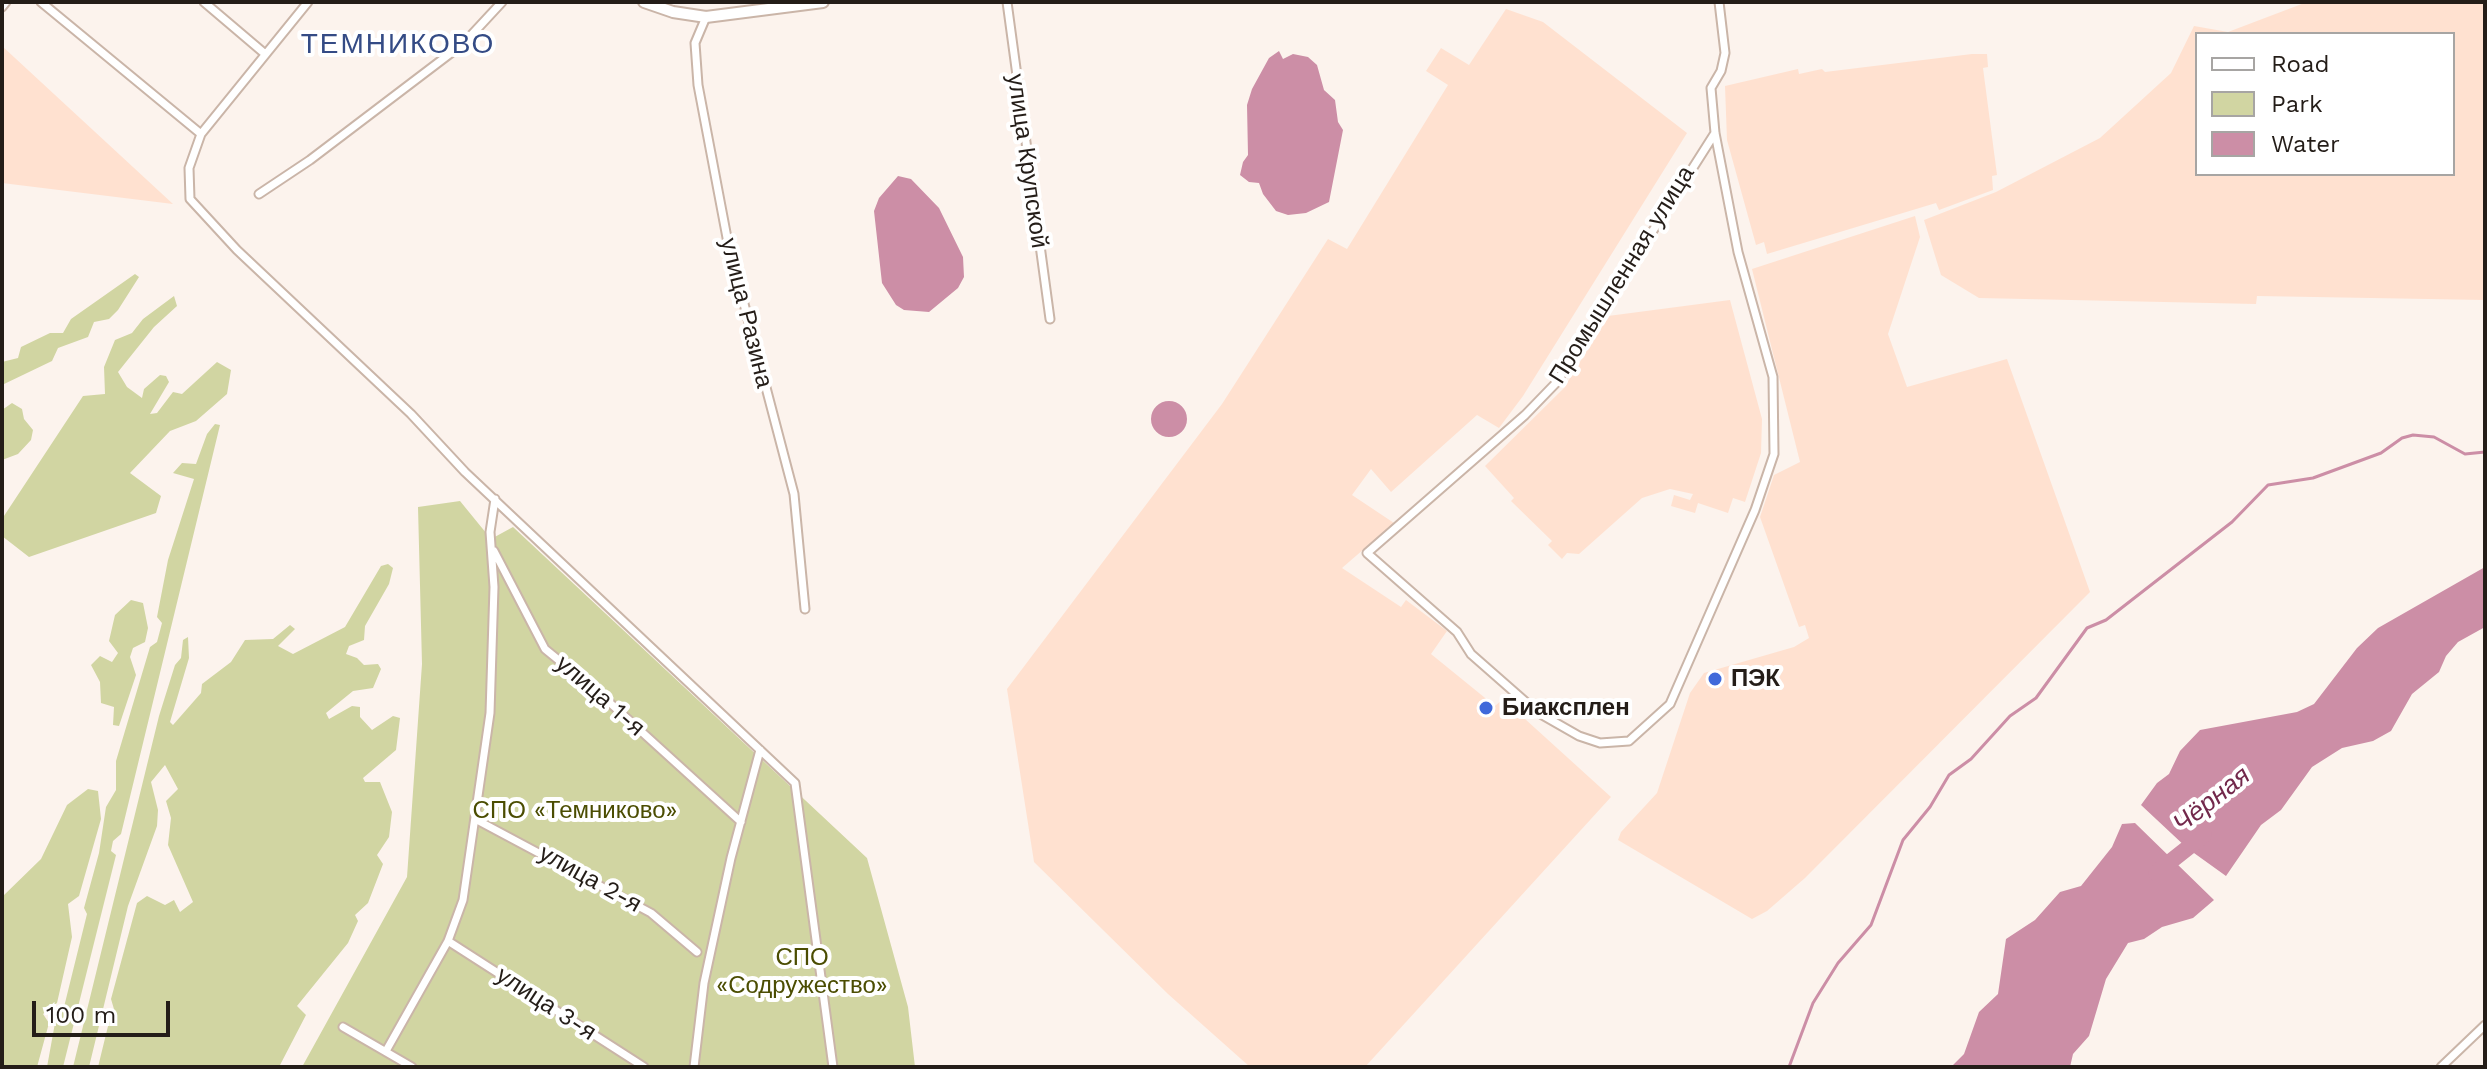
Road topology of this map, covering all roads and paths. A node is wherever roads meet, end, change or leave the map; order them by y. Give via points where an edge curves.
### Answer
1 (6, 2) edge
2 (41, 2) edge
3 (204, 2) edge
4 (308, 2) edge
5 (502, 2) edge
6 (644, 2) edge
7 (823, 2) edge
8 (1007, 2) edge
9 (1719, 2) edge
10 (2, 7) edge
11 (706, 17) junction
12 (264, 53) junction
13 (1715, 133) junction
14 (201, 134) junction
15 (259, 194) dead end
16 (1050, 319) dead end
17 (495, 499) junction
18 (491, 545) junction
19 (805, 609) dead end
20 (760, 750) junction
21 (475, 819) junction
22 (741, 822) junction
23 (448, 941) junction
24 (697, 952) dead end
25 (2485, 1025) edge
26 (343, 1027) dead end
27 (386, 1051) junction
28 (412, 1067) edge
29 (644, 1067) edge
30 (694, 1067) edge
31 (833, 1067) edge
32 (2441, 1067) edge

1 - 10 street
2 - 14 street
3 - 12 street
4 - 12 street
5 - 15 street via 464,43
6 - 11 street
7 - 11 street
8 - 16 street, улица Крупской
9 - 13 street, Промышленная улица via 1725,53 1711,88
11 - 19 street, улица Разина via 695,43 698,85 728,243 796,505
12 - 14 street
13 - 13 street, Промышленная улица via 1738,252 1773,377 1774,454 1670,704 1629,741 1600,743 1537,712 1367,553 1556,383
14 - 17 street via 189,168 193,205
17 - 18 street
17 - 20 street
18 - 21 street via 492,690
18 - 22 street, улица 1-я via 545,649
20 - 22 street
20 - 31 street via 795,783
21 - 23 street via 463,900
21 - 24 street, улица 2-я via 651,913
22 - 30 street via 704,983
23 - 27 street
23 - 29 street, улица 3-я
25 - 32 street
26 - 27 street
27 - 28 street

